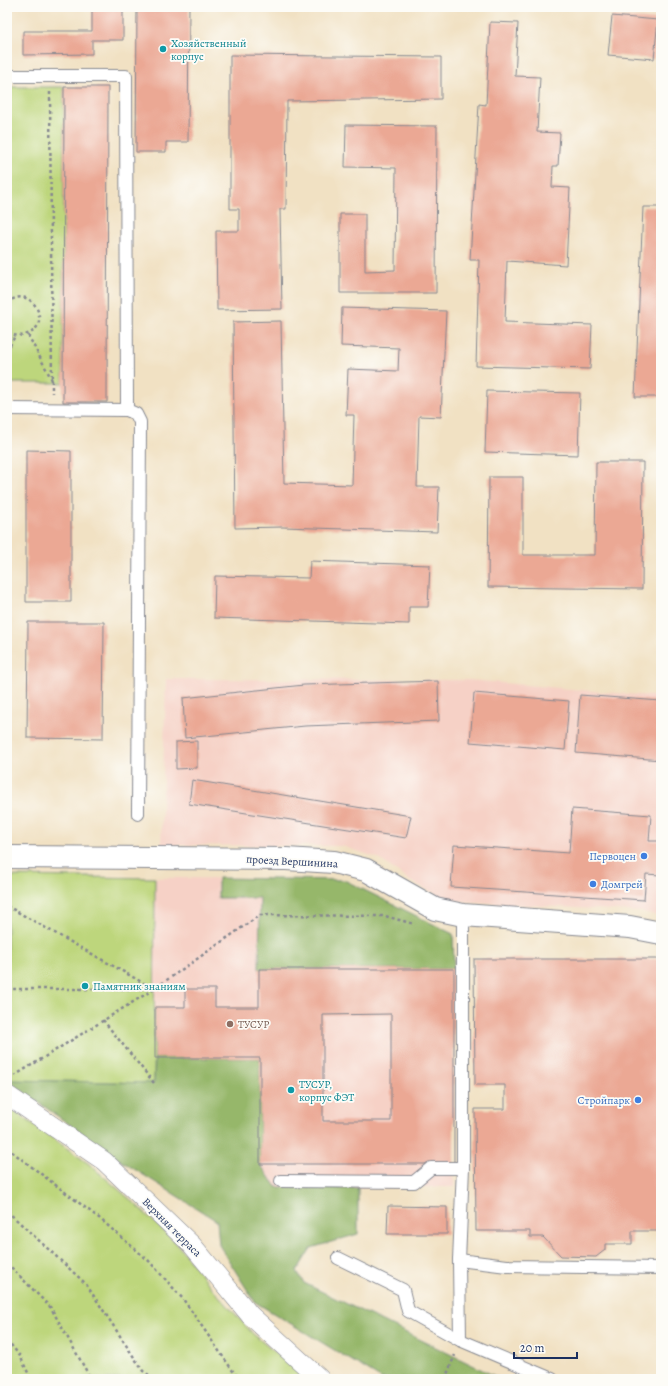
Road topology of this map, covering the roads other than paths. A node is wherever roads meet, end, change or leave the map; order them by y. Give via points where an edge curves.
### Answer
1 (7, 76) edge
2 (7, 409) edge
3 (127, 410) junction
4 (138, 814) dead end
5 (7, 856) edge
6 (463, 915) junction
7 (661, 933) edge
8 (7, 1095) edge
9 (463, 1168) junction
10 (281, 1181) dead end
11 (338, 1258) dead end
12 (459, 1260) junction
13 (661, 1268) edge
14 (460, 1340) junction
15 (320, 1379) edge
16 (552, 1379) edge

1 - 3 lane via 126,76
2 - 3 lane
3 - 4 lane via 136,414 141,427
5 - 6 street, проезд Вершинина via 286,859 334,862 366,870 435,909
6 - 7 street, проезд Вершинина via 630,927
6 - 9 lane
8 - 15 street, Верхняя терраса via 104,1161 192,1245 250,1315
9 - 10 lane via 431,1168 414,1182
9 - 12 lane
11 - 14 lane via 403,1290 408,1311
12 - 13 lane via 507,1266
12 - 14 lane
14 - 16 lane

